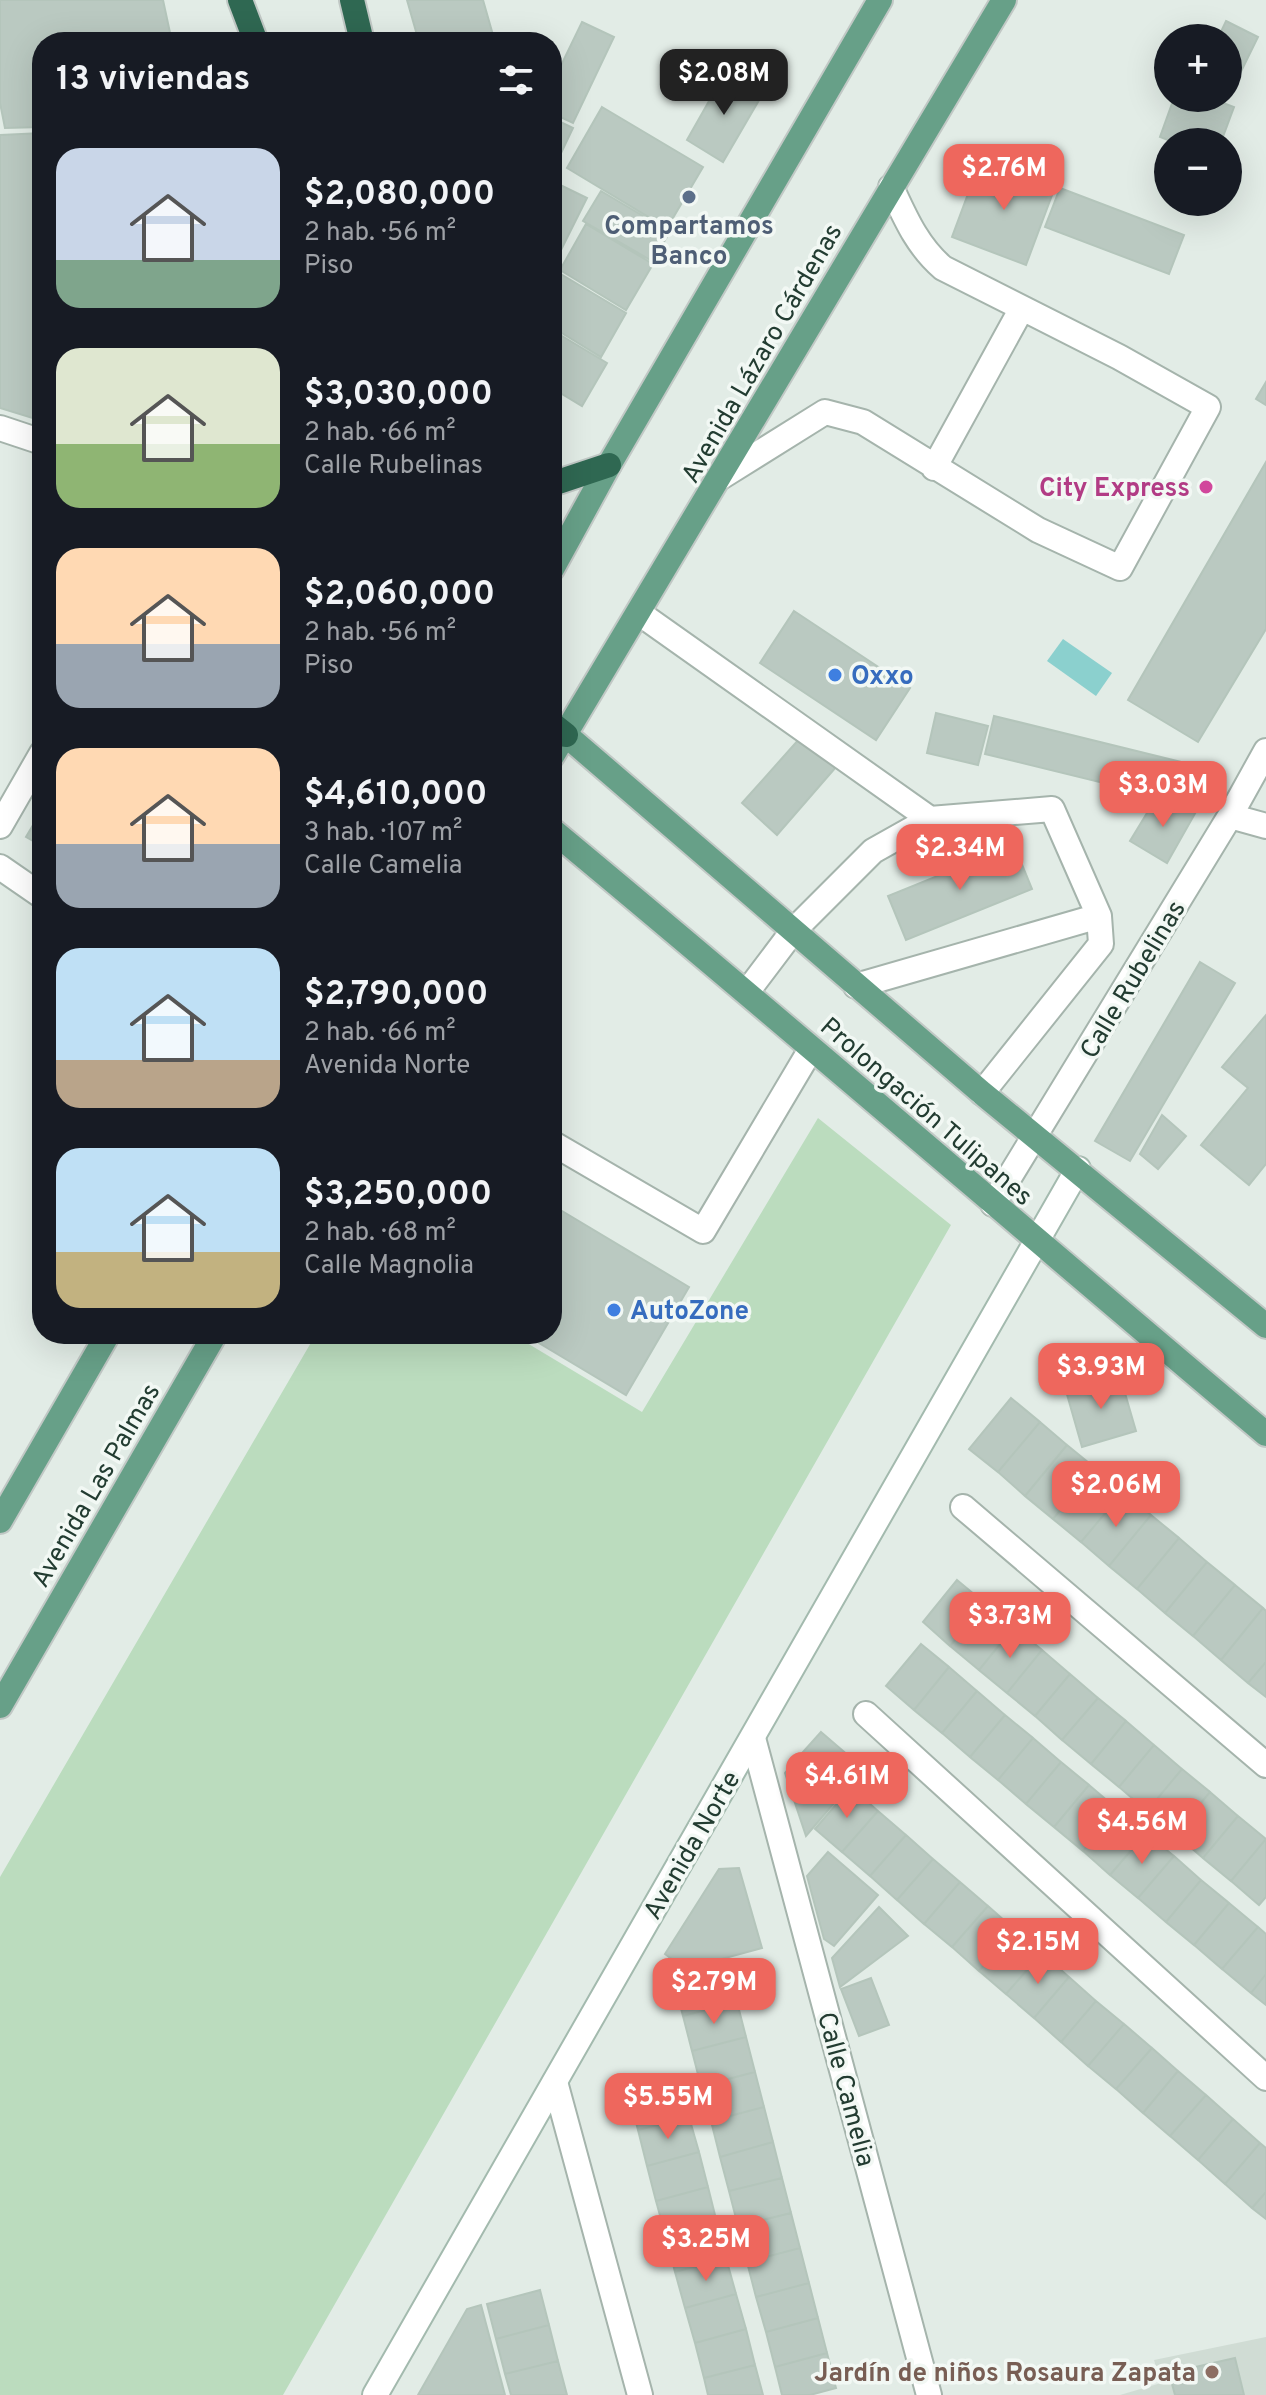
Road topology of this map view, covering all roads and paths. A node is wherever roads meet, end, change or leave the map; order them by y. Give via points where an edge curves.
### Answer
1 (240, 0) edge
2 (352, 0) edge
3 (880, 0) edge
4 (1004, 0) edge
5 (252, 32) edge
6 (360, 32) edge
7 (891, 187) junction
8 (1022, 308) junction
9 (0, 428) edge
10 (32, 439) edge
11 (609, 465) junction
12 (934, 468) junction
13 (721, 477) junction
14 (562, 481) edge
15 (562, 551) edge
16 (639, 613) junction
17 (562, 726) edge
18 (562, 733) edge
19 (1266, 751) edge
20 (32, 770) edge
21 (1230, 816) junction
22 (930, 819) junction
23 (0, 826) edge
24 (1266, 826) edge
25 (562, 838) edge
26 (0, 867) edge
27 (32, 889) edge
28 (1099, 916) junction
29 (793, 931) junction
30 (856, 986) junction
31 (747, 992) junction
32 (811, 1049) junction
33 (982, 1093) junction
34 (1036, 1137) junction
35 (562, 1149) edge
36 (1078, 1169) junction
37 (993, 1204) junction
38 (1037, 1242) junction
39 (1266, 1326) edge
40 (102, 1344) edge
41 (209, 1344) edge
42 (1266, 1434) edge
43 (963, 1507) dead end
44 (0, 1521) edge
45 (0, 1706) edge
46 (866, 1714) dead end
47 (753, 1738) junction
48 (1266, 1765) edge
49 (1266, 2078) edge
50 (555, 2082) junction
51 (375, 2395) edge
52 (640, 2395) edge
53 (929, 2395) edge

1 - 5 highway
2 - 6 highway
3 - 11 main road
4 - 7 main road, Avenida Lázaro Cárdenas
7 - 8 street via 927,255
7 - 13 main road, Avenida Lázaro Cárdenas
8 - 12 street
8 - 12 street via 1208,407 1120,568 1038,530
9 - 10 street
11 - 14 highway
11 - 15 main road
12 - 13 street via 863,422 825,412
13 - 16 main road, Avenida Lázaro Cárdenas
16 - 17 main road, Avenida Lázaro Cárdenas
16 - 22 street
18 - 29 main road, Prolongación Tulipanes
19 - 21 street, Calle Rubelinas
20 - 23 street
21 - 24 street
21 - 34 street, Calle Rubelinas
22 - 28 street via 1052,809
22 - 29 street via 873,851
25 - 31 main road, Prolongación Tulipanes
26 - 27 street
28 - 30 street
28 - 33 street via 1101,944
29 - 30 main road, Prolongación Tulipanes
29 - 31 street
30 - 33 main road, Prolongación Tulipanes
31 - 32 main road, Prolongación Tulipanes
32 - 35 street via 703,1231
32 - 37 main road, Prolongación Tulipanes
33 - 34 main road, Prolongación Tulipanes
34 - 36 main road, Prolongación Tulipanes
34 - 37 street, Calle Rubelinas
36 - 38 street, Avenida Norte
36 - 39 main road, Prolongación Tulipanes
37 - 38 main road, Prolongación Tulipanes
38 - 42 main road, Prolongación Tulipanes
38 - 47 street, Avenida Norte
40 - 44 main road
41 - 45 main road, Avenida Las Palmas
43 - 48 street
46 - 49 street
47 - 50 street, Avenida Norte
47 - 53 street, Calle Camelia
50 - 51 street, Avenida Norte
50 - 52 street

